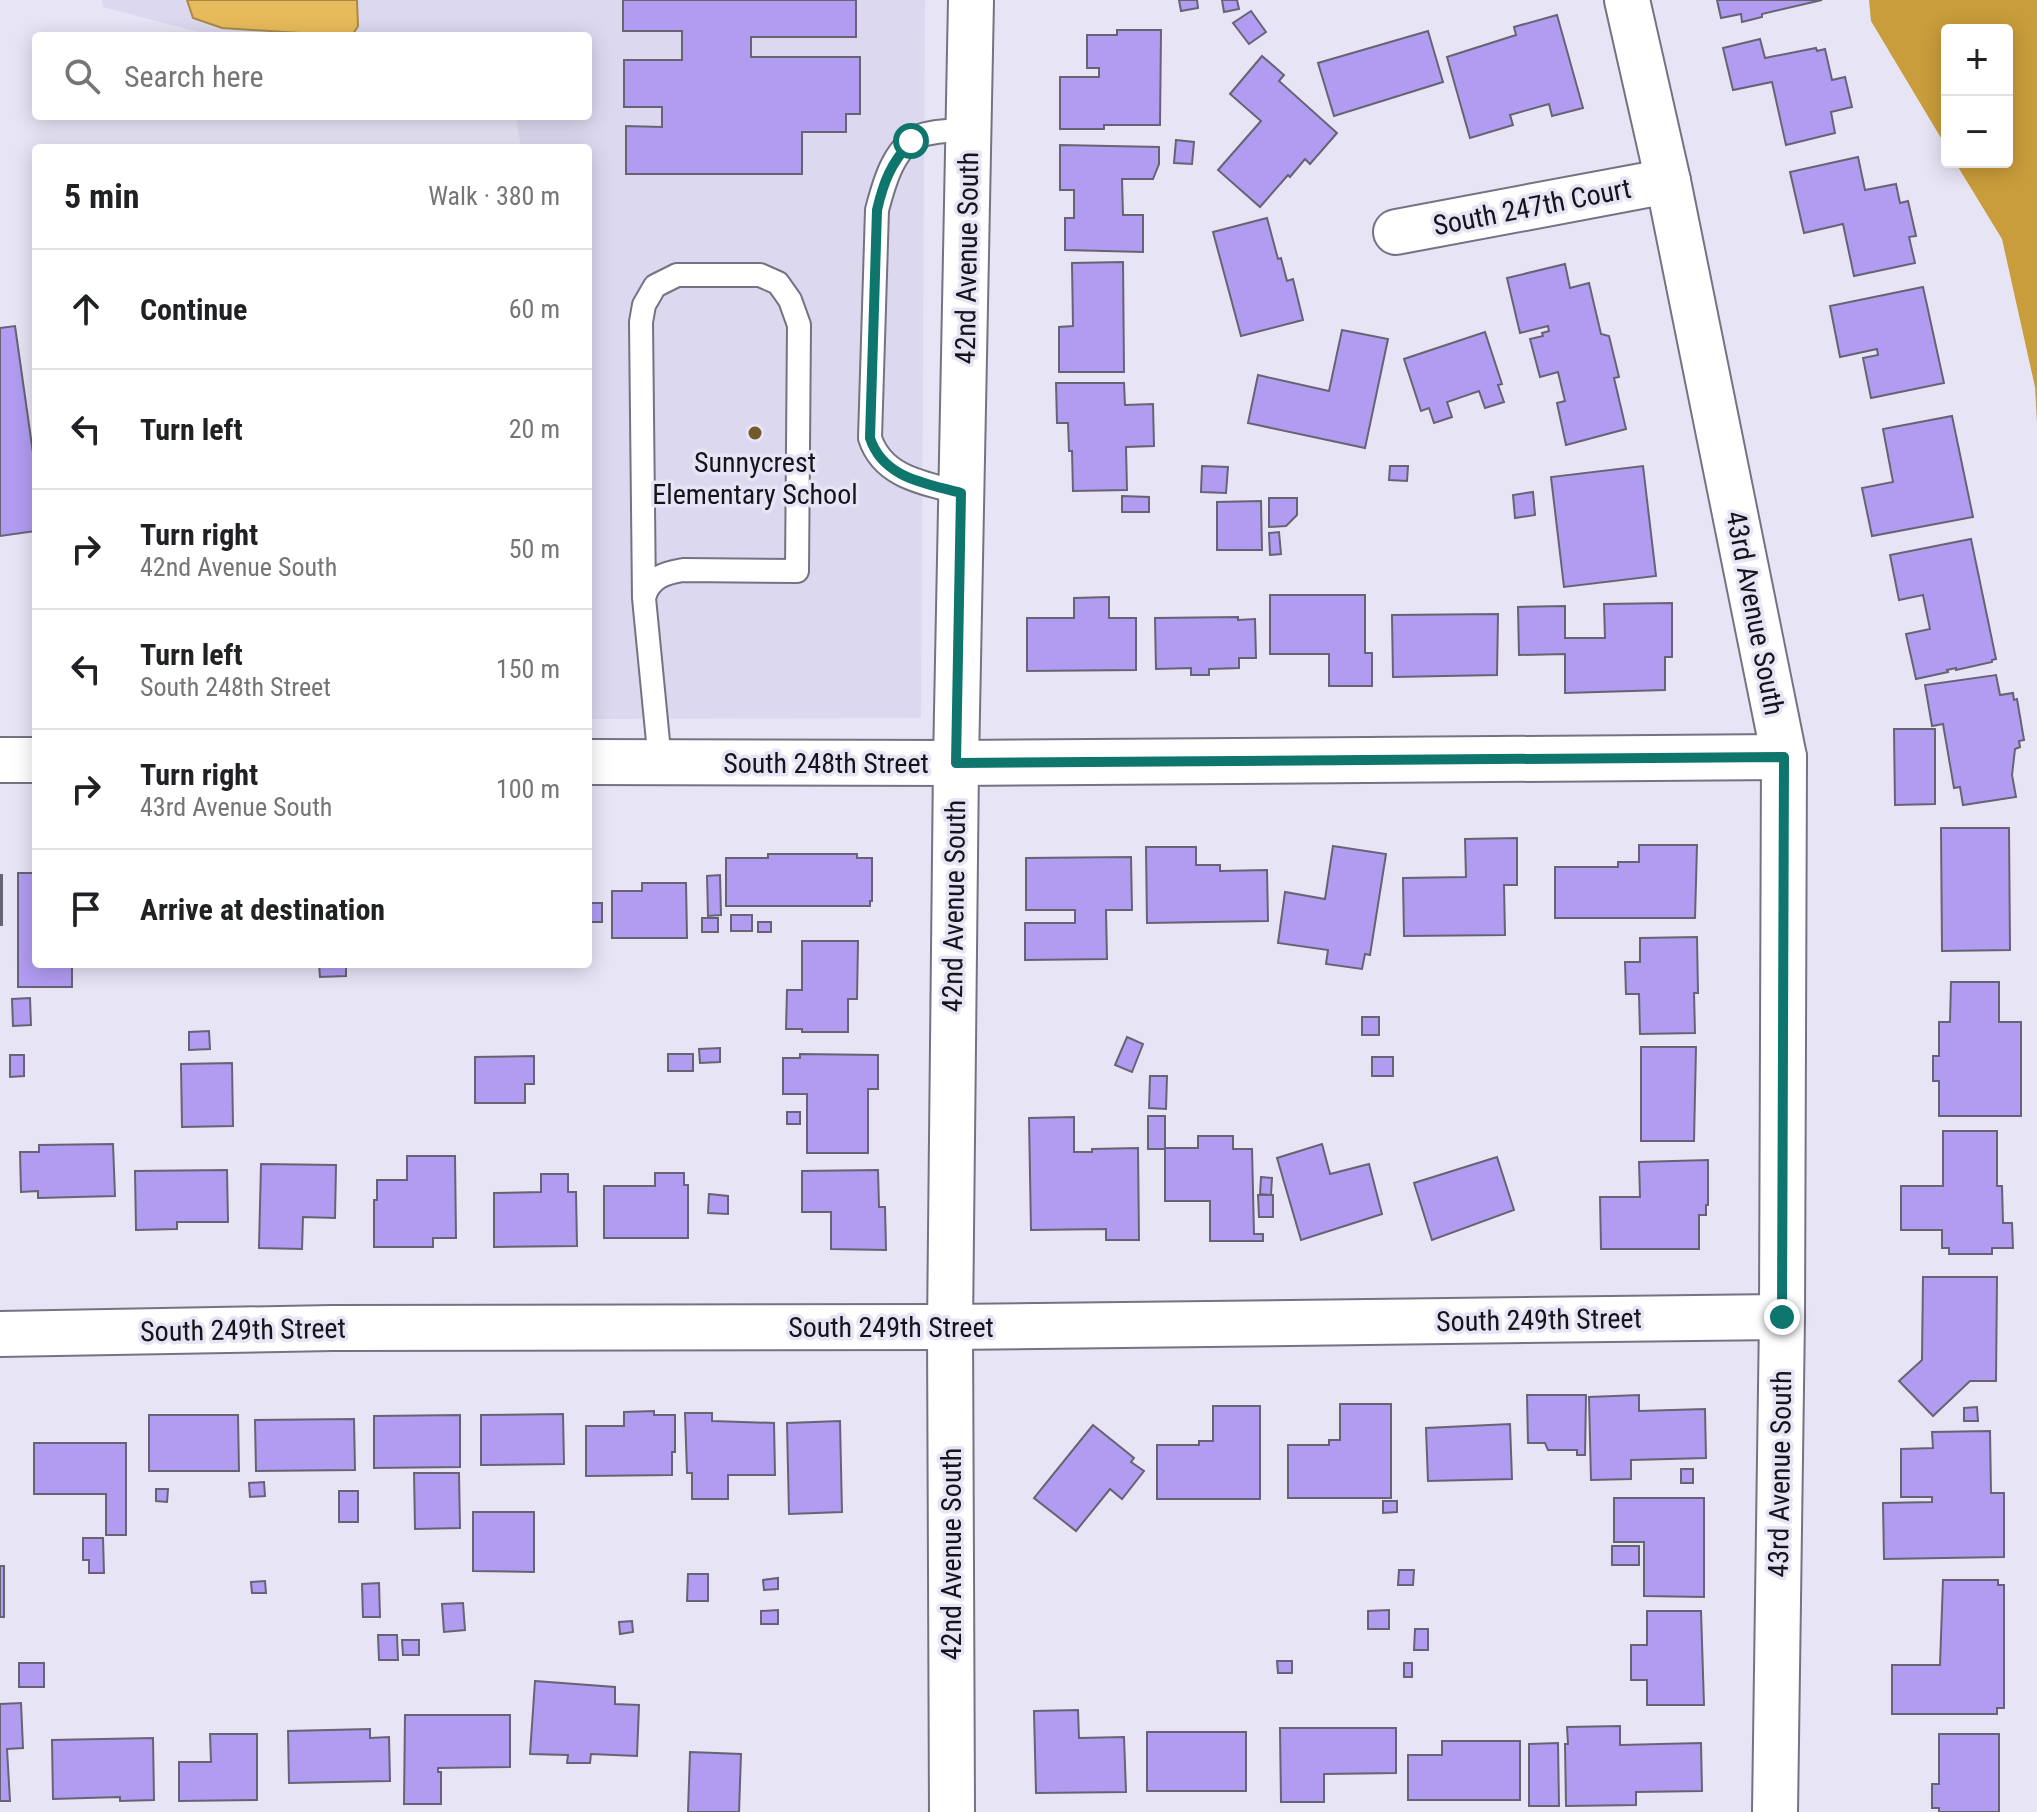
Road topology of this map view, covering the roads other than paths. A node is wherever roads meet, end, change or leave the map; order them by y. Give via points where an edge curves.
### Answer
1 (971, 0) edge
2 (1627, 0) edge
3 (970, 129) junction
4 (1668, 181) junction
5 (1396, 232) dead end
6 (961, 493) junction
7 (644, 598) junction
8 (1784, 757) junction
9 (0, 760) edge
10 (32, 760) edge
11 (592, 762) edge
12 (660, 762) junction
13 (956, 763) junction
14 (1782, 1317) junction
15 (950, 1327) junction
16 (0, 1334) edge
17 (952, 1812) edge
18 (1775, 1812) edge

1 - 3 street, 42nd Avenue South
2 - 4 street, 43rd Avenue South
3 - 6 street, 42nd Avenue South
3 - 6 lane via 923,134 911,141 884,183 877,210 870,438 875,453 891,469
4 - 5 street, South 247th Court
4 - 8 street, 43rd Avenue South
6 - 13 street, 42nd Avenue South
7 - 7 lane via 647,585 665,573 797,571 799,325 778,283 760,275 677,275 655,286 644,305
7 - 12 lane
8 - 13 street, South 248th Street
8 - 14 street, 43rd Avenue South
9 - 10 street
11 - 12 street, South 248th Street
12 - 13 street, South 248th Street
13 - 15 street, 42nd Avenue South
14 - 15 street, South 249th Street
14 - 18 street, 43rd Avenue South
15 - 16 street, South 249th Street
15 - 17 street, 42nd Avenue South

